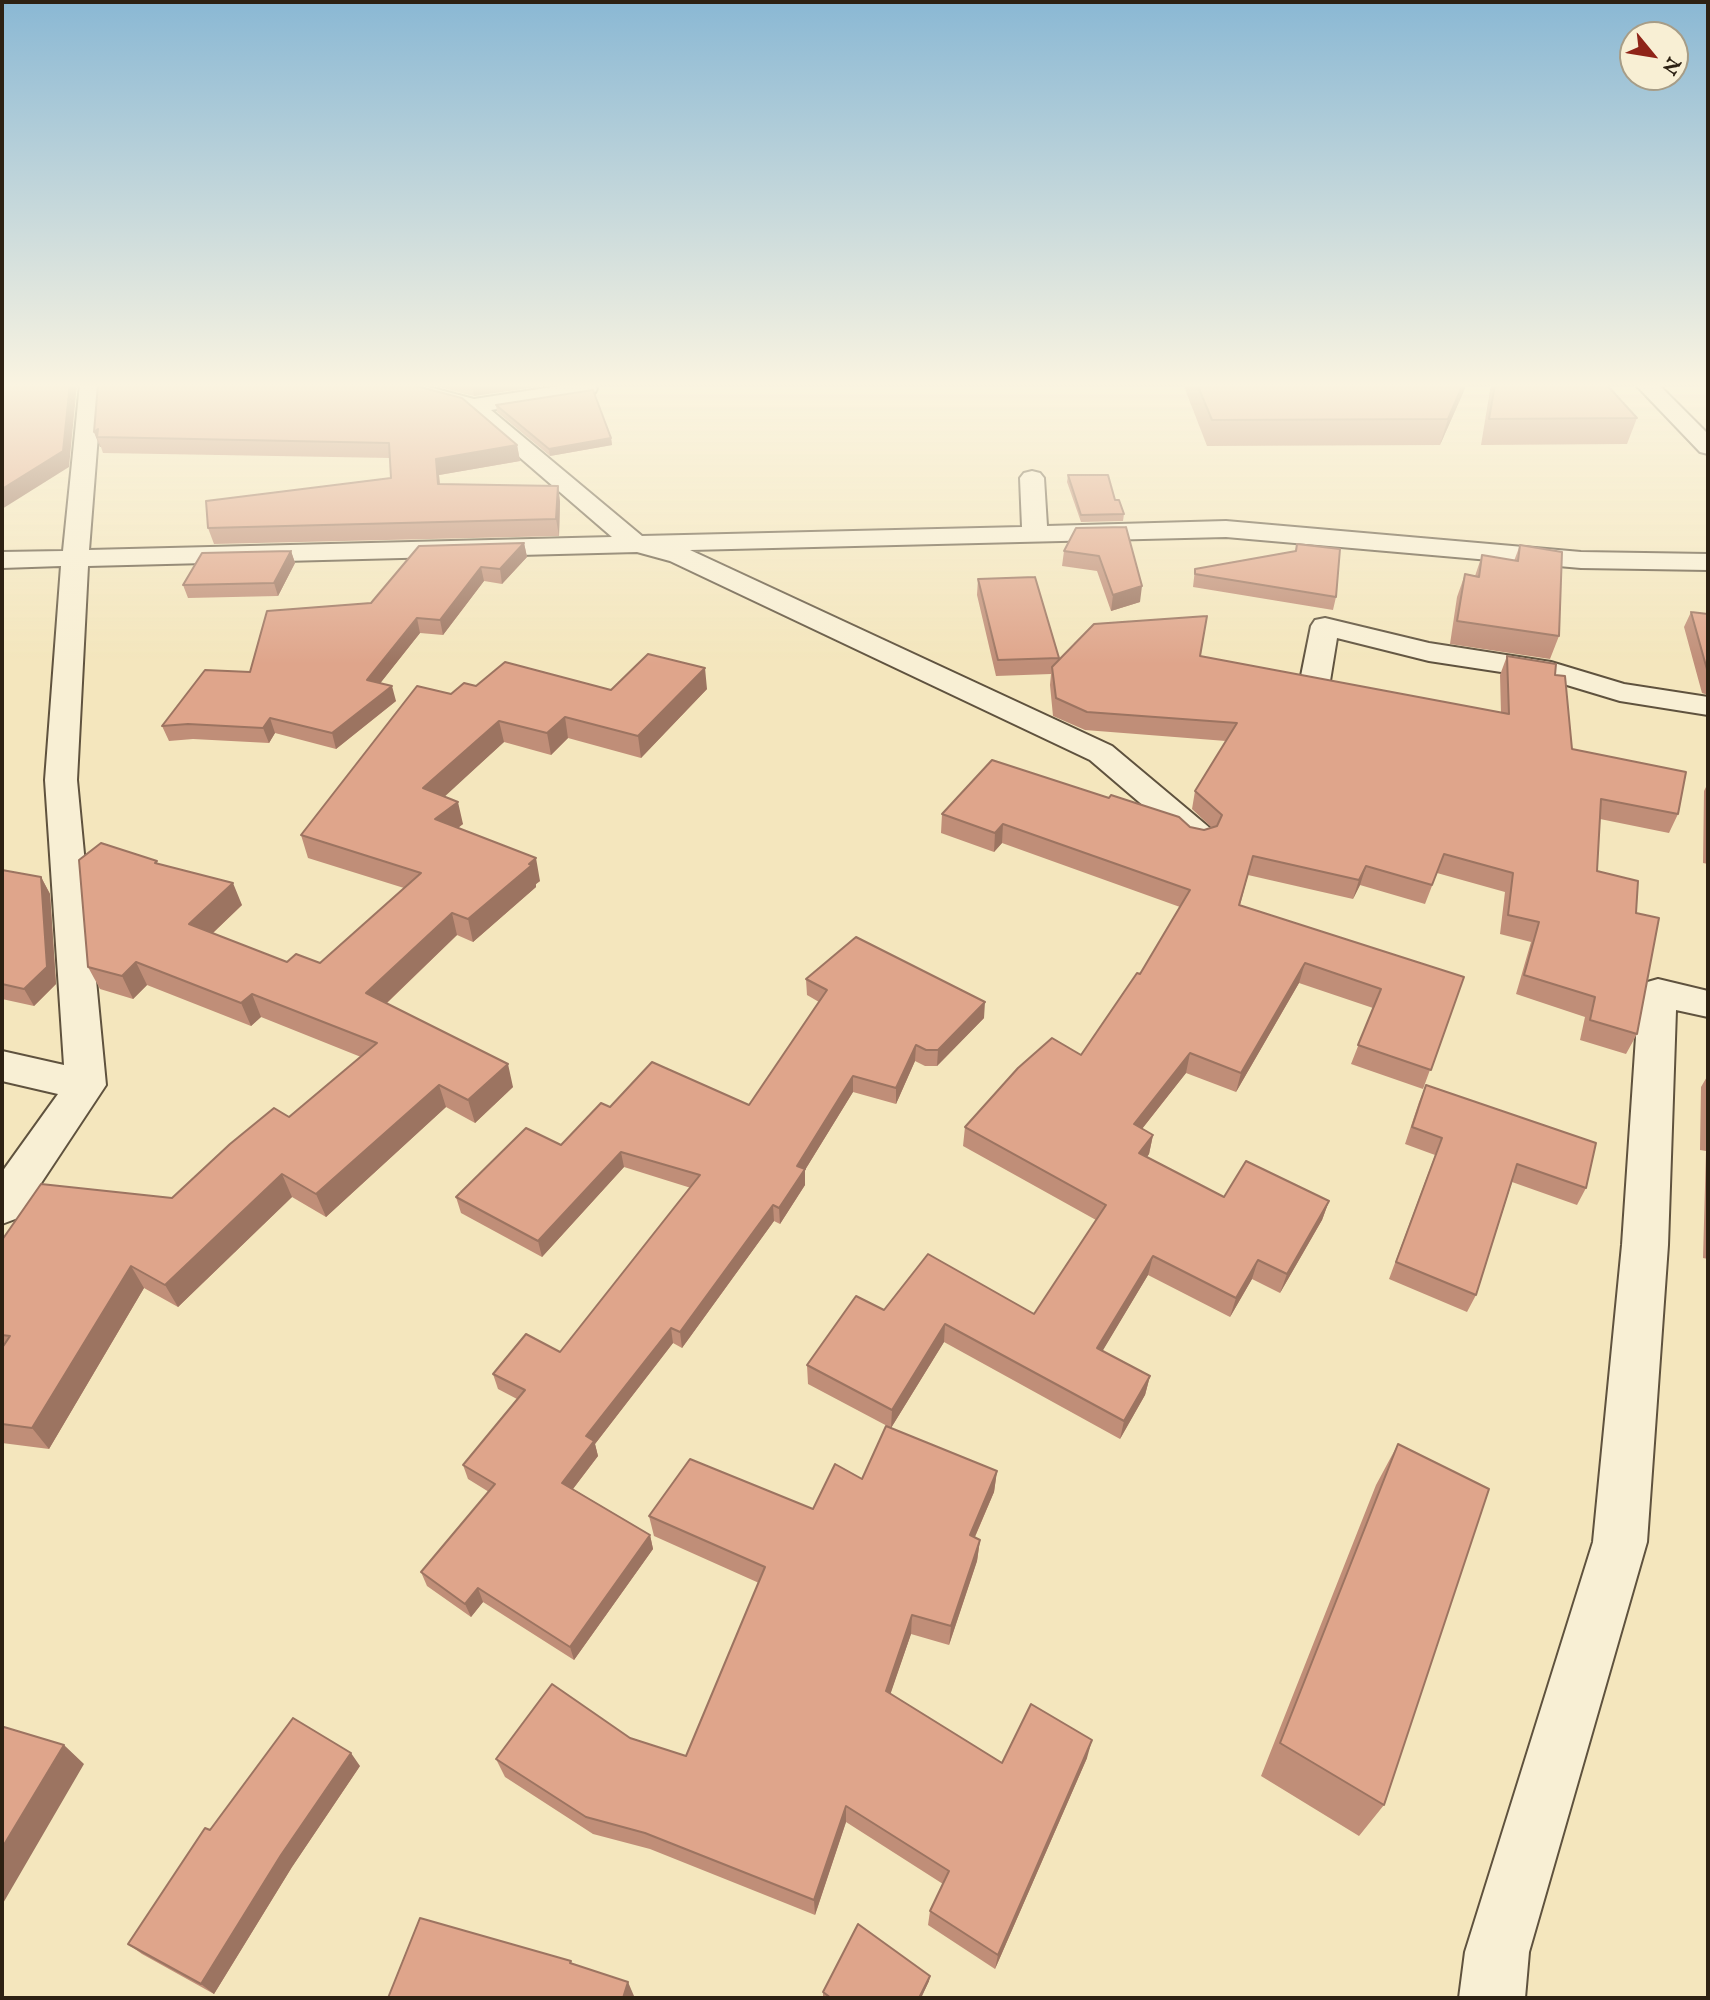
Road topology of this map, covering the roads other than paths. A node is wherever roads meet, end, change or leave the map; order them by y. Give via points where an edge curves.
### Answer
1 (82, 477) edge
2 (556, 477) edge
3 (1031, 478) dead end
4 (1035, 535) junction
5 (635, 542) junction
6 (75, 559) junction
7 (2, 560) edge
8 (1708, 562) edge
9 (1315, 681) edge
10 (1708, 706) edge
11 (1199, 836) edge
12 (1708, 1004) edge
13 (2, 1066) edge
14 (86, 1085) junction
15 (2, 1206) edge
16 (1492, 1998) edge

1 - 6 street
2 - 5 street
3 - 4 street
4 - 5 street
4 - 8 street via 1226,529 1581,560
5 - 6 street
5 - 11 street via 679,555 1101,753
6 - 7 street
6 - 14 street via 61,780
9 - 10 street via 1325,626 1429,652 1550,671 1620,692
12 - 16 street via 1658,992 1646,1245 1620,1542 1497,1952
13 - 14 street
14 - 15 street

